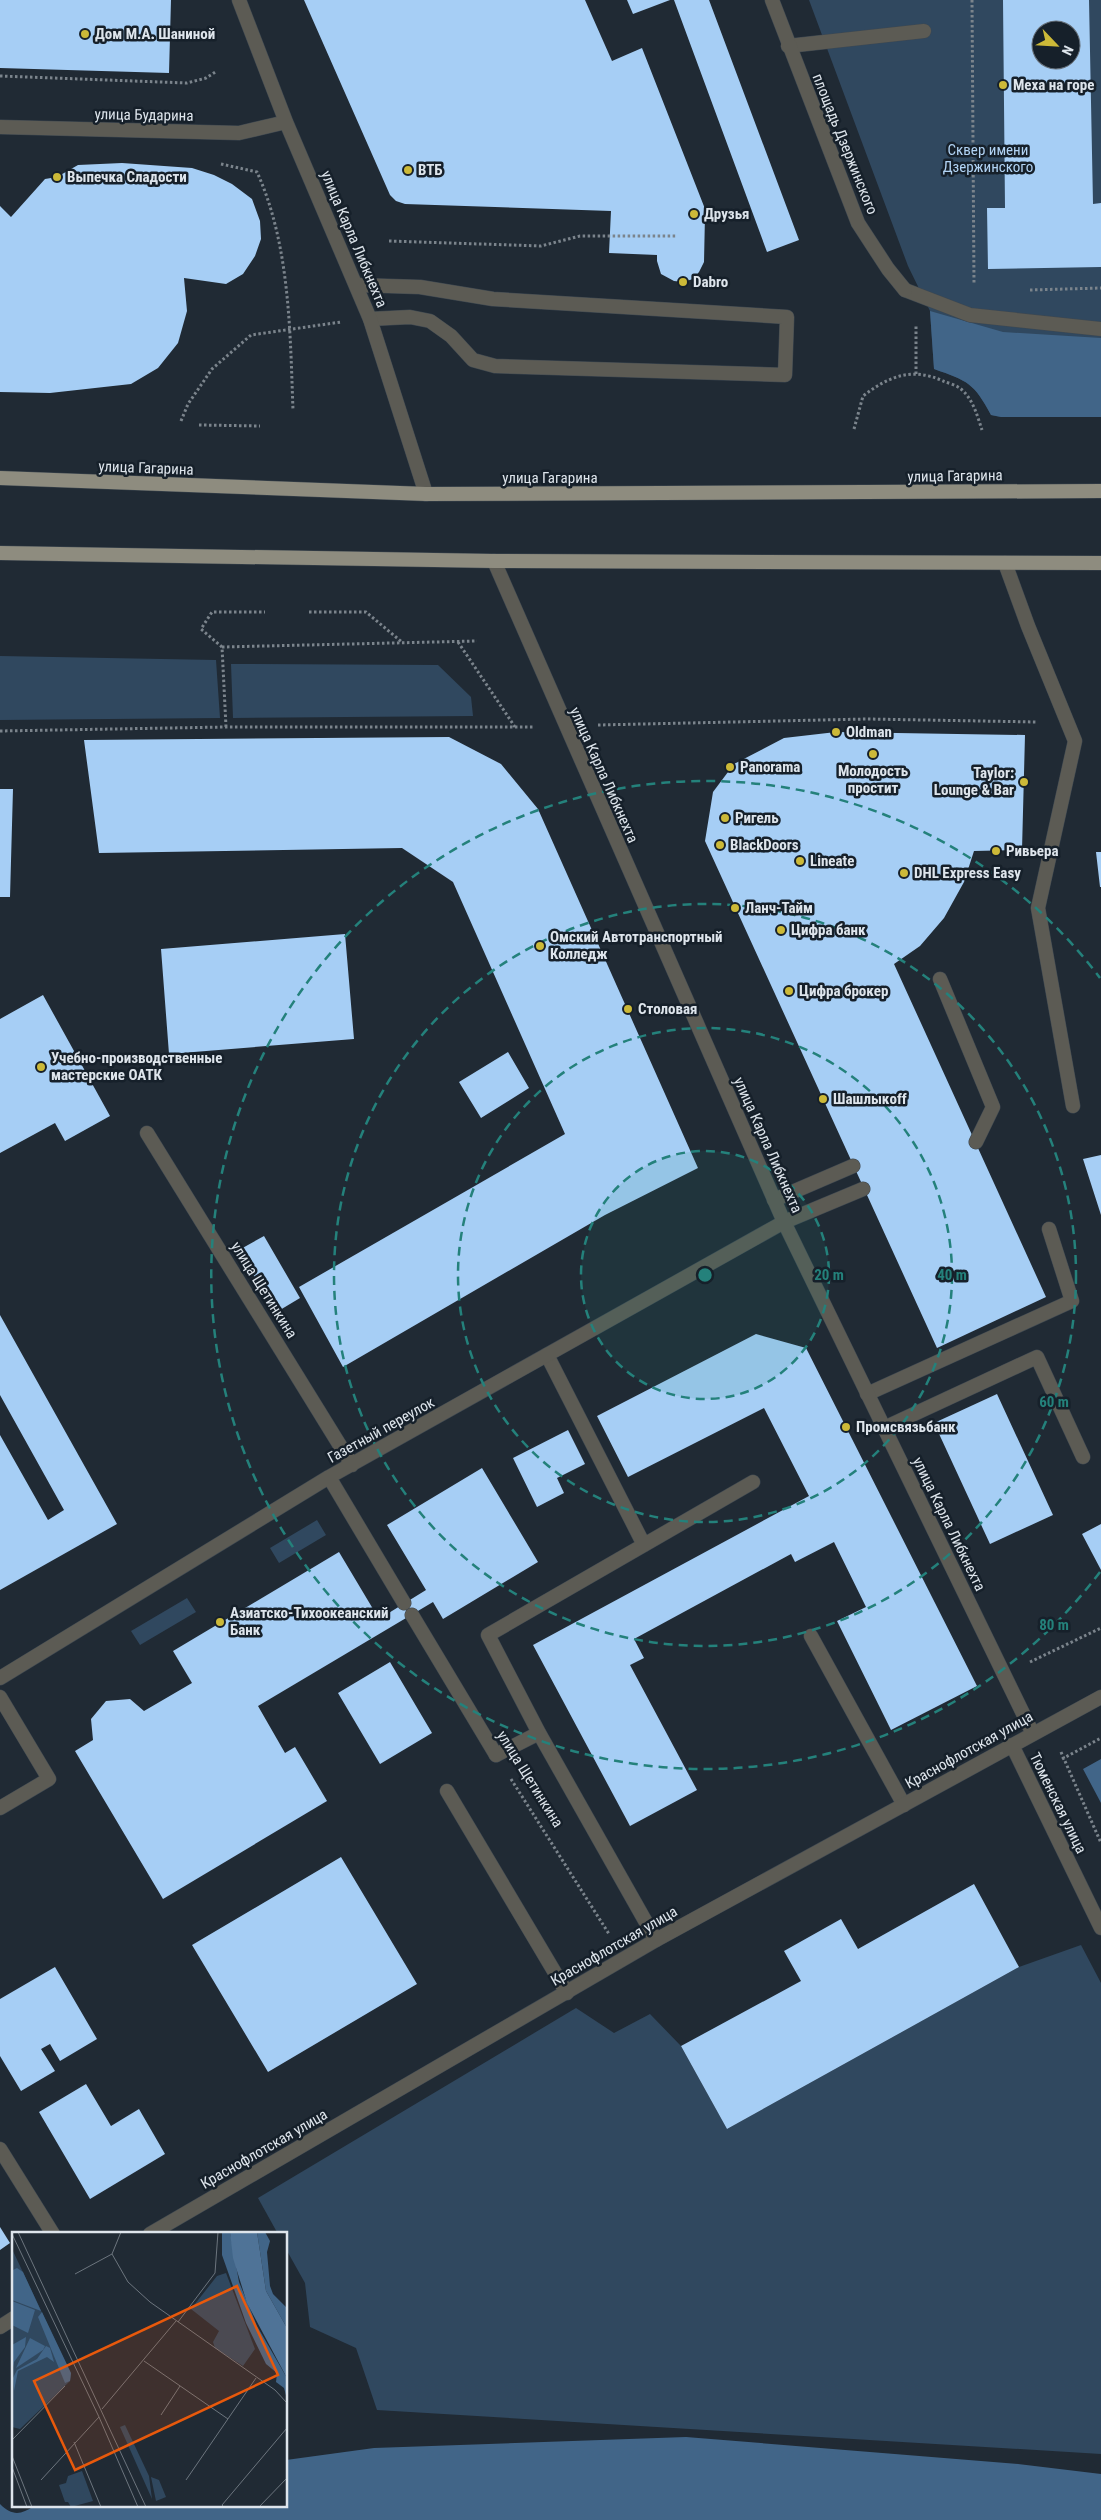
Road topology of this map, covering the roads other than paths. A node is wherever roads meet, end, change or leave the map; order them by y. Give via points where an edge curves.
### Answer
1 (239, 0) edge
2 (772, 0) edge
3 (924, 32) dead end
4 (788, 46) junction
5 (286, 122) junction
6 (0, 127) edge
7 (356, 285) junction
8 (370, 319) junction
9 (1101, 329) edge
10 (0, 478) edge
11 (1101, 491) edge
12 (426, 494) junction
13 (0, 553) edge
14 (494, 560) junction
15 (1101, 563) edge
16 (1005, 564) junction
17 (940, 979) dead end
18 (1073, 1106) dead end
19 (147, 1133) dead end
20 (976, 1142) dead end
21 (853, 1166) dead end
22 (863, 1189) dead end
23 (774, 1200) junction
24 (784, 1222) junction
25 (1049, 1229) dead end
26 (548, 1355) junction
27 (867, 1394) junction
28 (884, 1428) junction
29 (1083, 1457) dead end
30 (352, 1465) junction
31 (329, 1477) junction
32 (753, 1482) dead end
33 (644, 1545) junction
34 (811, 1636) dead end
35 (0, 1678) edge
36 (0, 1697) edge
37 (1101, 1697) edge
38 (540, 1733) junction
39 (1033, 1734) junction
40 (1012, 1745) junction
41 (447, 1791) dead end
42 (904, 1805) junction
43 (0, 1808) edge
44 (1101, 1928) edge
45 (656, 1940) junction
46 (567, 1993) junction
47 (0, 2149) edge
48 (52, 2232) edge
49 (153, 2232) edge
50 (12, 2319) edge
51 (0, 2327) edge

1 - 5 street, улица Карла Либкнехта
2 - 4 street, площадь Дзержинского
3 - 4 street
4 - 9 street, площадь Дзержинского via 858,223 905,290 970,314
5 - 6 street, улица Бударина via 239,133
5 - 7 street, улица Карла Либкнехта
7 - 8 street, улица Карла Либкнехта
7 - 8 street via 420,287 494,299 787,317 785,375 496,366 473,360 451,336 430,321 410,317
8 - 12 street, улица Карла Либкнехта
10 - 12 main road, улица Гагарина
11 - 12 main road, улица Гагарина
13 - 14 main road
14 - 16 main road
14 - 23 street, улица Карла Либкнехта
15 - 16 main road
16 - 18 street via 1075,741 1038,908
17 - 20 street via 993,1107
19 - 30 street, улица Щетинкина
21 - 23 street
22 - 24 street, Газетный переулок
23 - 24 street, улица Карла Либкнехта
24 - 26 street, Газетный переулок
24 - 27 street, улица Карла Либкнехта
25 - 27 street via 1072,1301
26 - 30 street, Газетный переулок
26 - 33 street
27 - 28 street, улица Карла Либкнехта
28 - 29 street via 1037,1357
28 - 39 street, улица Карла Либкнехта
30 - 31 street, Газетный переулок
31 - 35 street, Газетный переулок
31 - 38 street, улица Щетинкина via 496,1755
32 - 33 street
33 - 38 street via 488,1635
34 - 42 street
36 - 43 street via 49,1779
37 - 39 street, Краснофлотская улица
38 - 45 street
39 - 40 street, Краснофлотская улица
40 - 42 street, Краснофлотская улица
40 - 44 street, Тюменская улица
41 - 46 street
42 - 45 street, Краснофлотская улица
45 - 46 street, Краснофлотская улица
46 - 49 street, Краснофлотская улица
47 - 48 street
50 - 51 street

